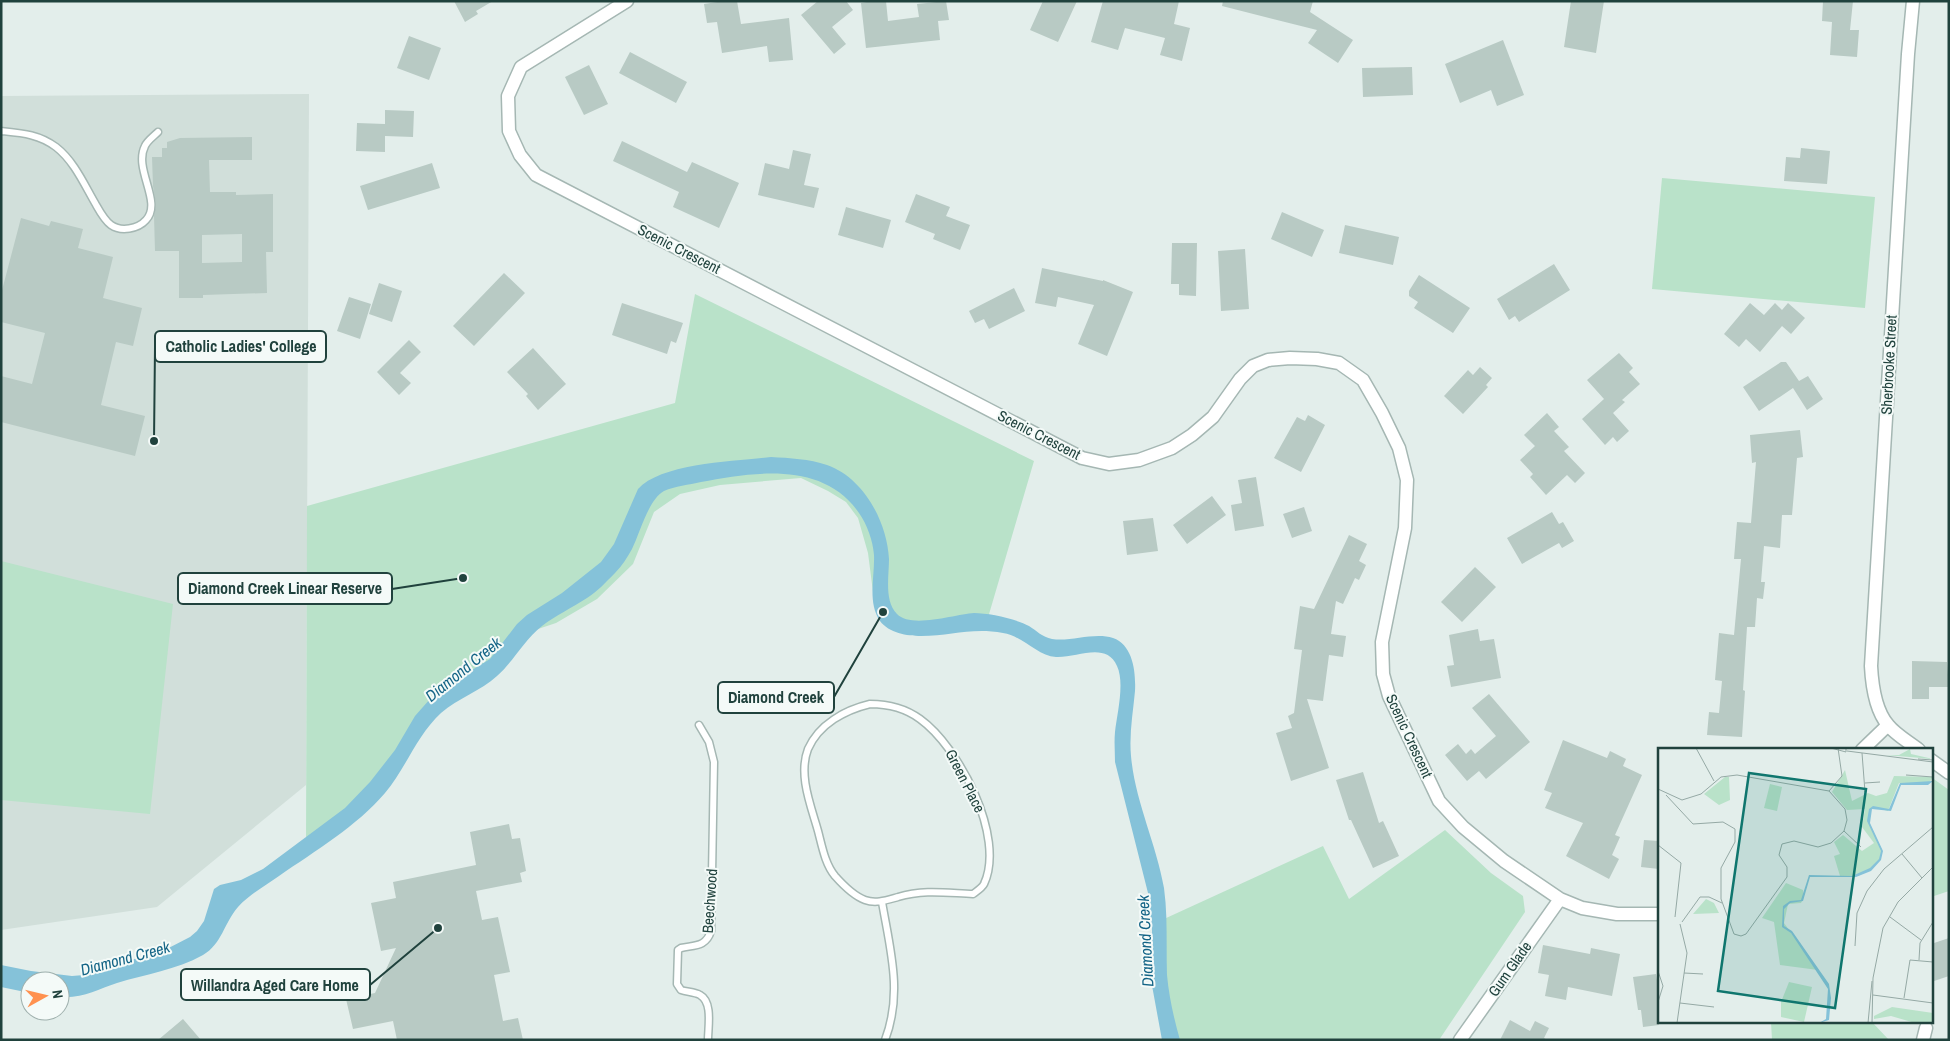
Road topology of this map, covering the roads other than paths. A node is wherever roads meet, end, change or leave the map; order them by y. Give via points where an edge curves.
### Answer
1 (627, 1) edge
2 (1913, 1) edge
3 (1, 131) edge
4 (158, 132) dead end
5 (699, 725) dead end
6 (1888, 725) junction
7 (1864, 748) edge
8 (1917, 748) edge
9 (1932, 761) edge
10 (1949, 774) edge
11 (1560, 899) junction
12 (882, 902) junction
13 (1658, 914) edge
14 (708, 1040) edge
15 (885, 1040) edge
16 (1460, 1040) edge

1 - 11 street, Scenic Crescent via 521,67 508,96 509,132 520,155 536,175 1082,458 1109,464 1139,460 1172,448 1213,417 1253,366 1268,360 1290,358 1339,363 1363,380 1399,448 1407,480 1406,528 1382,642 1383,674 1389,696 1440,801 1464,827 1504,861
2 - 6 street, Sherbrooke Street via 1871,666 1877,705
3 - 4 lane via 33,135 56,148 69,160 110,225 119,229 139,225 152,209 141,160 144,146
5 - 14 lane, Beechwood via 709,742 714,762 711,931 704,943 678,950 677,984 681,990 704,998 708,1010
6 - 7 street
6 - 8 street
9 - 10 street
11 - 13 street, Scenic Crescent via 1582,908 1617,914
11 - 16 street, Gum Glade
12 - 12 lane, Green Place via 866,901 852,892 835,876 827,862 808,797 805,764 808,749 826,726 852,708 870,704 902,708 939,735 956,758 980,805 989,848 984,886 973,894 920,892
12 - 15 lane via 894,972 894,1005

